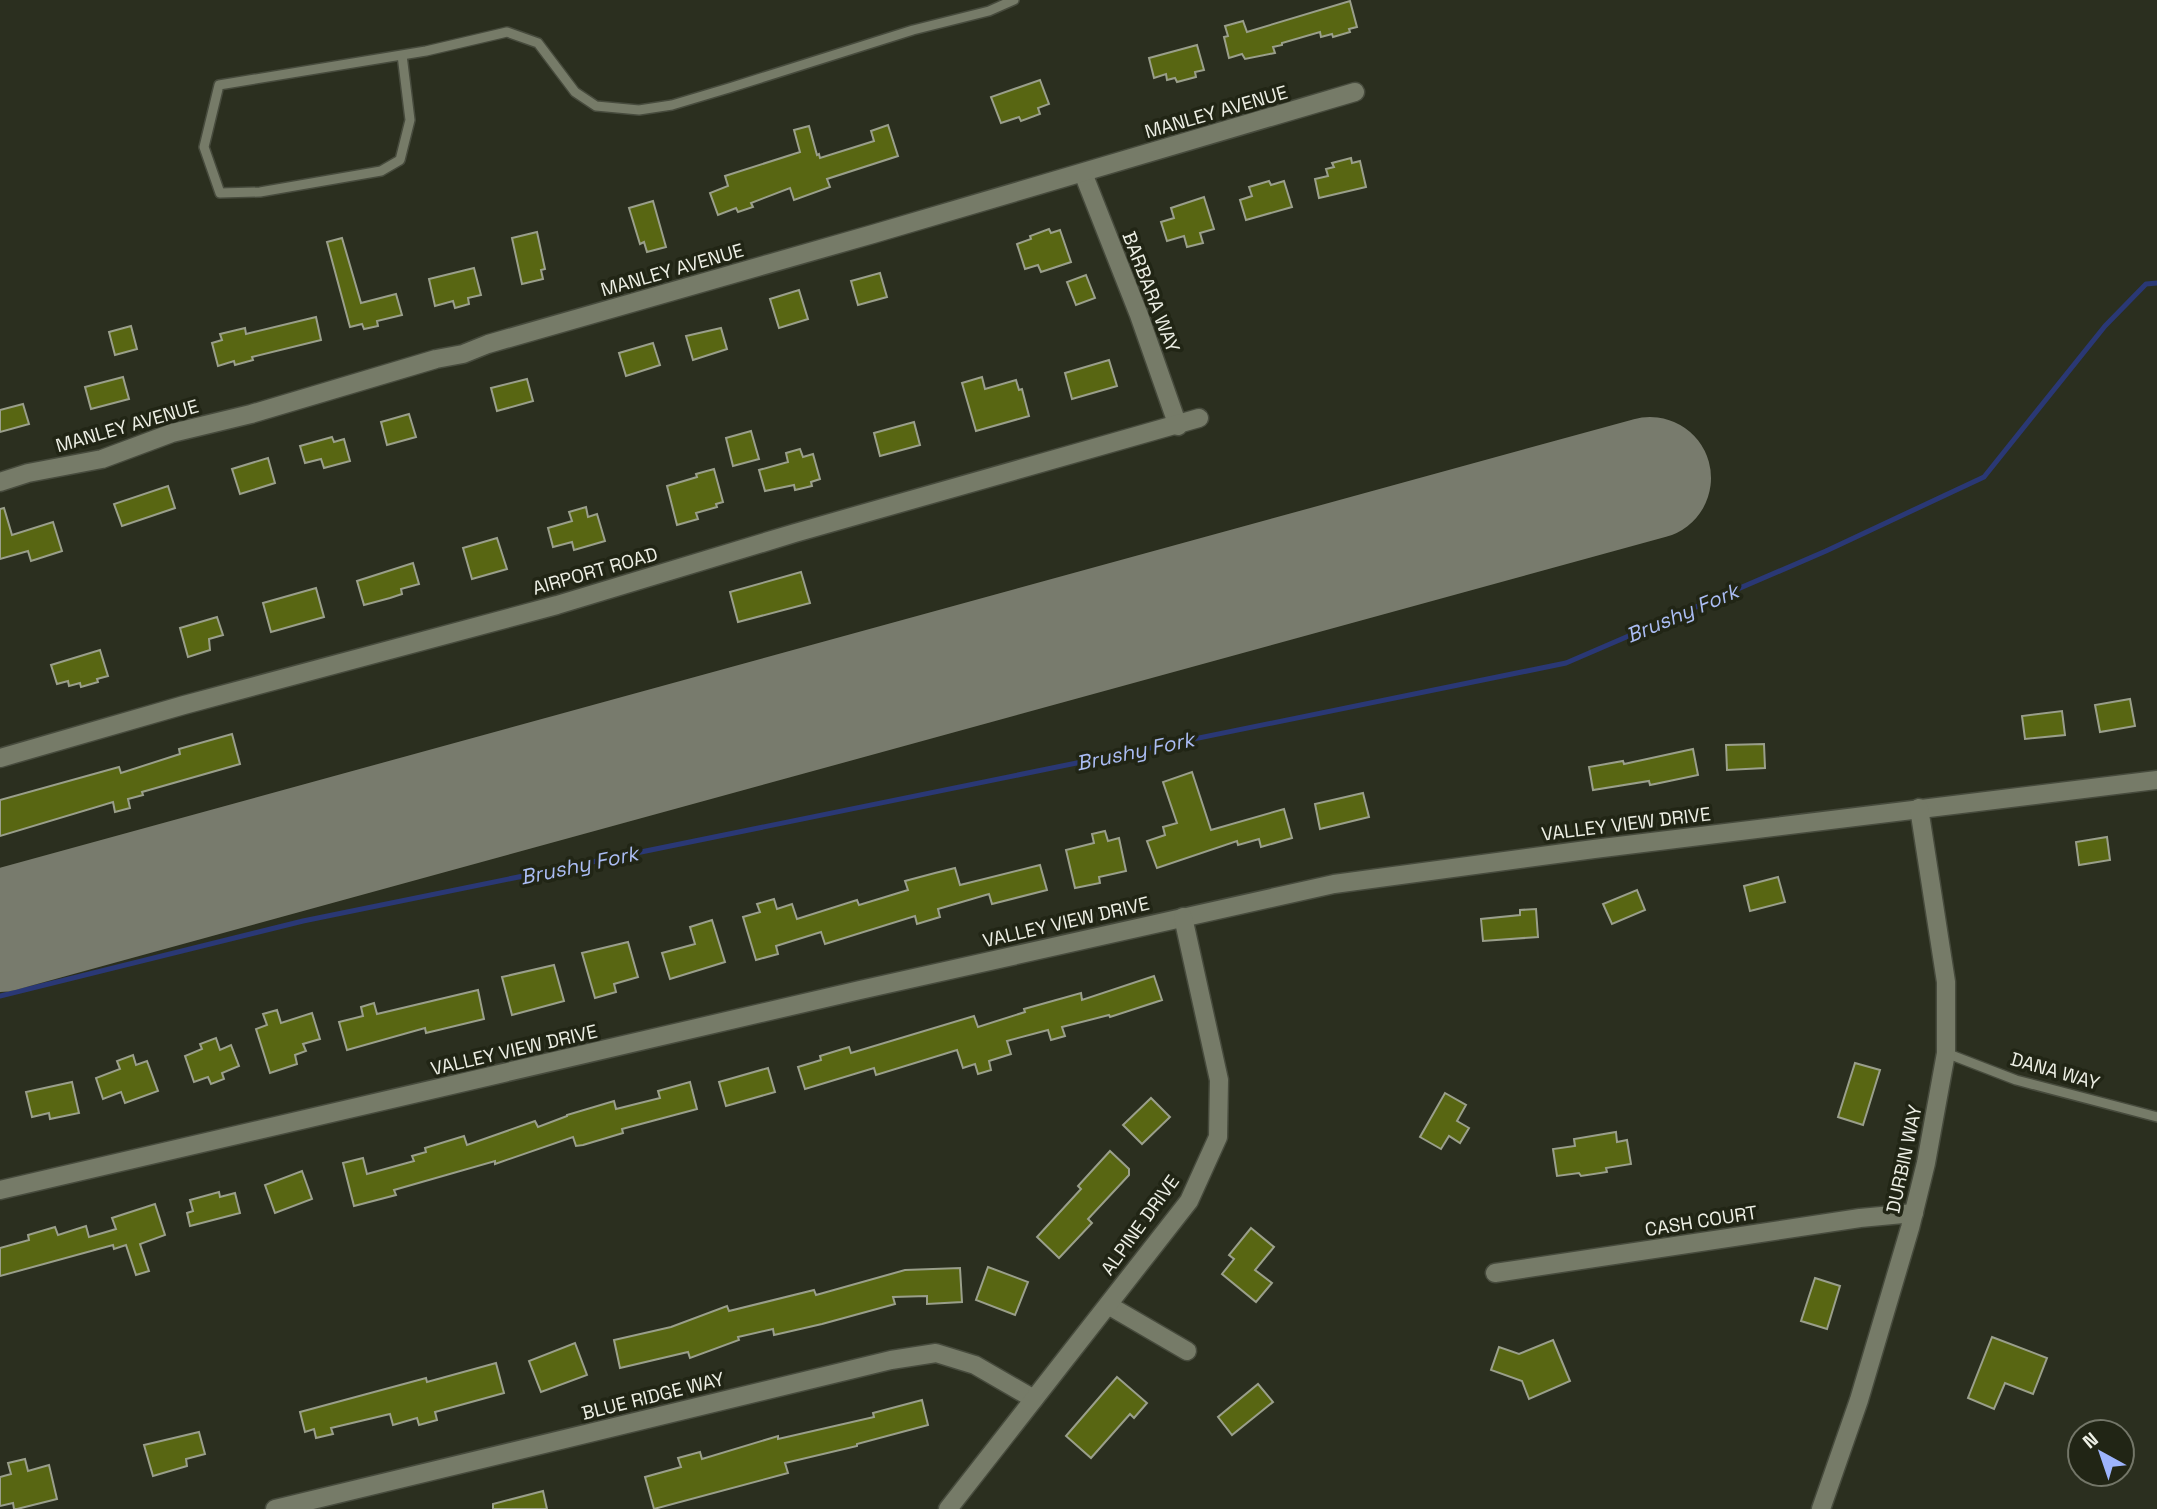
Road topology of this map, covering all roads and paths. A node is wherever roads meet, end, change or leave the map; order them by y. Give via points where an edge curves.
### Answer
1 (1014, 0) edge
2 (402, 55) junction
3 (1355, 92) dead end
4 (1083, 173) junction
5 (1199, 418) dead end
6 (1178, 426) junction
7 (0, 482) edge
8 (0, 758) edge
9 (2157, 780) edge
10 (1919, 808) junction
11 (1183, 917) junction
12 (1946, 1053) junction
13 (2157, 1117) edge
14 (0, 1190) edge
15 (1914, 1213) junction
16 (1495, 1273) dead end
17 (1108, 1305) junction
18 (1187, 1351) dead end
19 (1034, 1399) junction
20 (275, 1509) edge
21 (948, 1509) edge
22 (1821, 1509) edge

1 - 2 lane via 672,105 639,110 596,106 575,92 538,43 507,32
2 - 2 lane via 219,85 204,147 220,193 260,192 381,172 400,160 410,120
3 - 4 street, MANLEY AVENUE
4 - 6 street, BARBARA WAY
4 - 7 street, MANLEY AVENUE via 463,354 172,433 102,459
5 - 6 street, AIRPORT ROAD
6 - 8 street, AIRPORT ROAD via 557,605
9 - 10 street, VALLEY VIEW DRIVE
10 - 11 street, VALLEY VIEW DRIVE via 1415,872 1334,884
10 - 12 street, DURBIN WAY via 1946,982
11 - 14 street, VALLEY VIEW DRIVE
11 - 17 street, ALPINE DRIVE via 1219,1080 1219,1137 1189,1201
12 - 13 lane, DANA WAY via 2016,1080
12 - 15 street, DURBIN WAY
15 - 16 street, CASH COURT
15 - 22 street, DURBIN WAY via 1859,1400
17 - 18 street
17 - 19 street, ALPINE DRIVE
19 - 20 street, BLUE RIDGE WAY via 975,1365 936,1353 891,1360
19 - 21 street, ALPINE DRIVE

